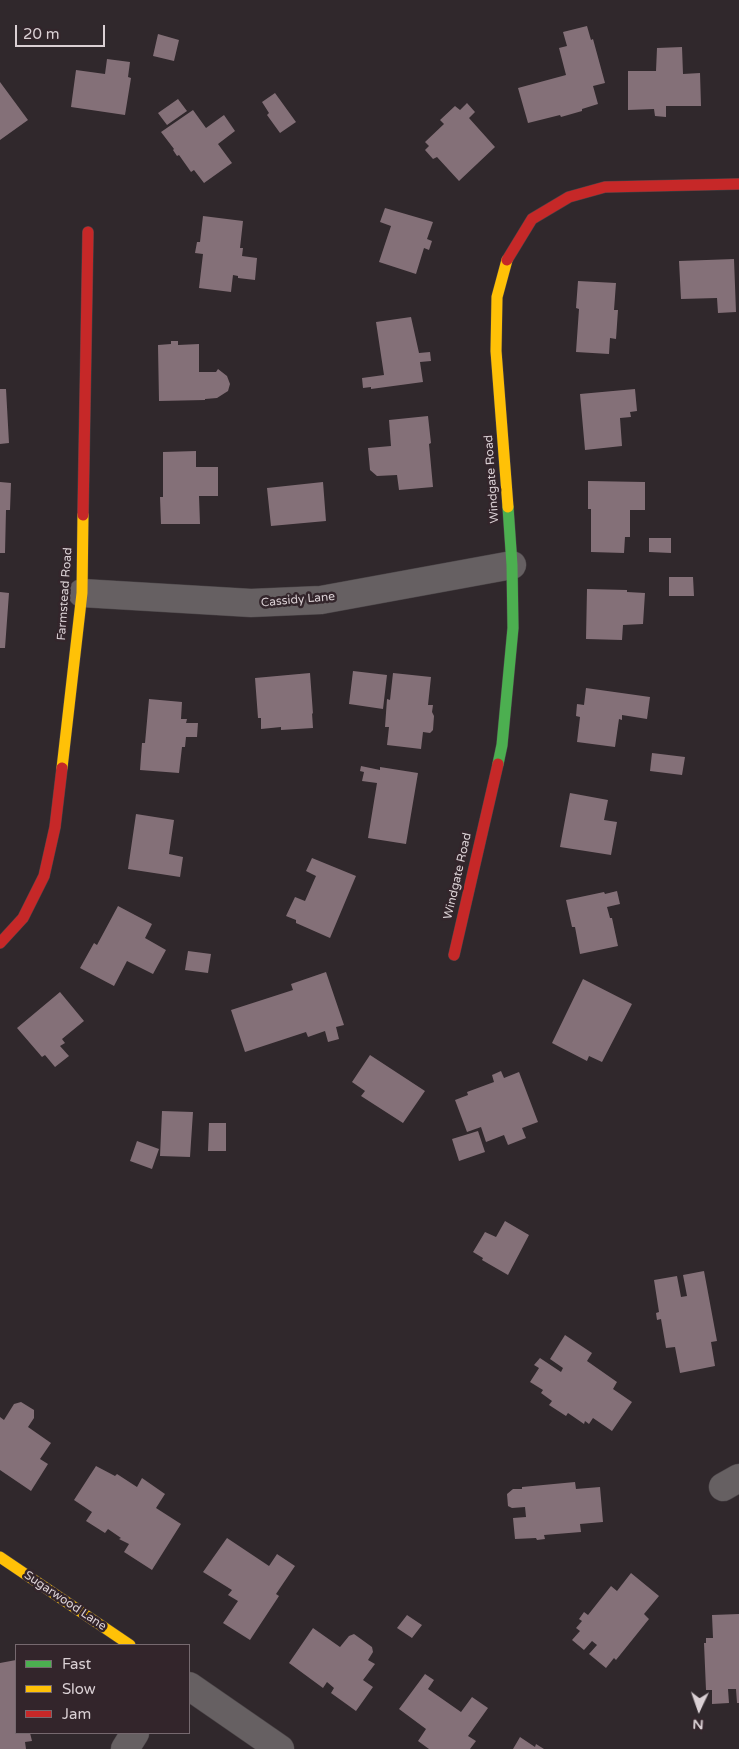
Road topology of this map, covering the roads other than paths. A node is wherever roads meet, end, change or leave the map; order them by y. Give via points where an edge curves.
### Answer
1 (739, 184) edge
2 (88, 232) dead end
3 (512, 565) junction
4 (82, 593) junction
5 (0, 943) edge
6 (454, 955) dead end
7 (0, 1558) edge
8 (129, 1644) edge
9 (190, 1687) edge
10 (134, 1734) edge
11 (125, 1749) edge
12 (280, 1749) edge

1 - 3 street, Windgate Road via 605,187 568,197 532,220 508,259 497,297 496,352
2 - 4 street, Farmstead Road
3 - 4 street, Cassidy Lane via 320,600 251,603
3 - 6 street, Windgate Road via 513,628 502,745
4 - 5 street, Farmstead Road via 55,827 44,876 23,918
7 - 8 street, Sugarwood Lane
9 - 12 street
10 - 11 street

